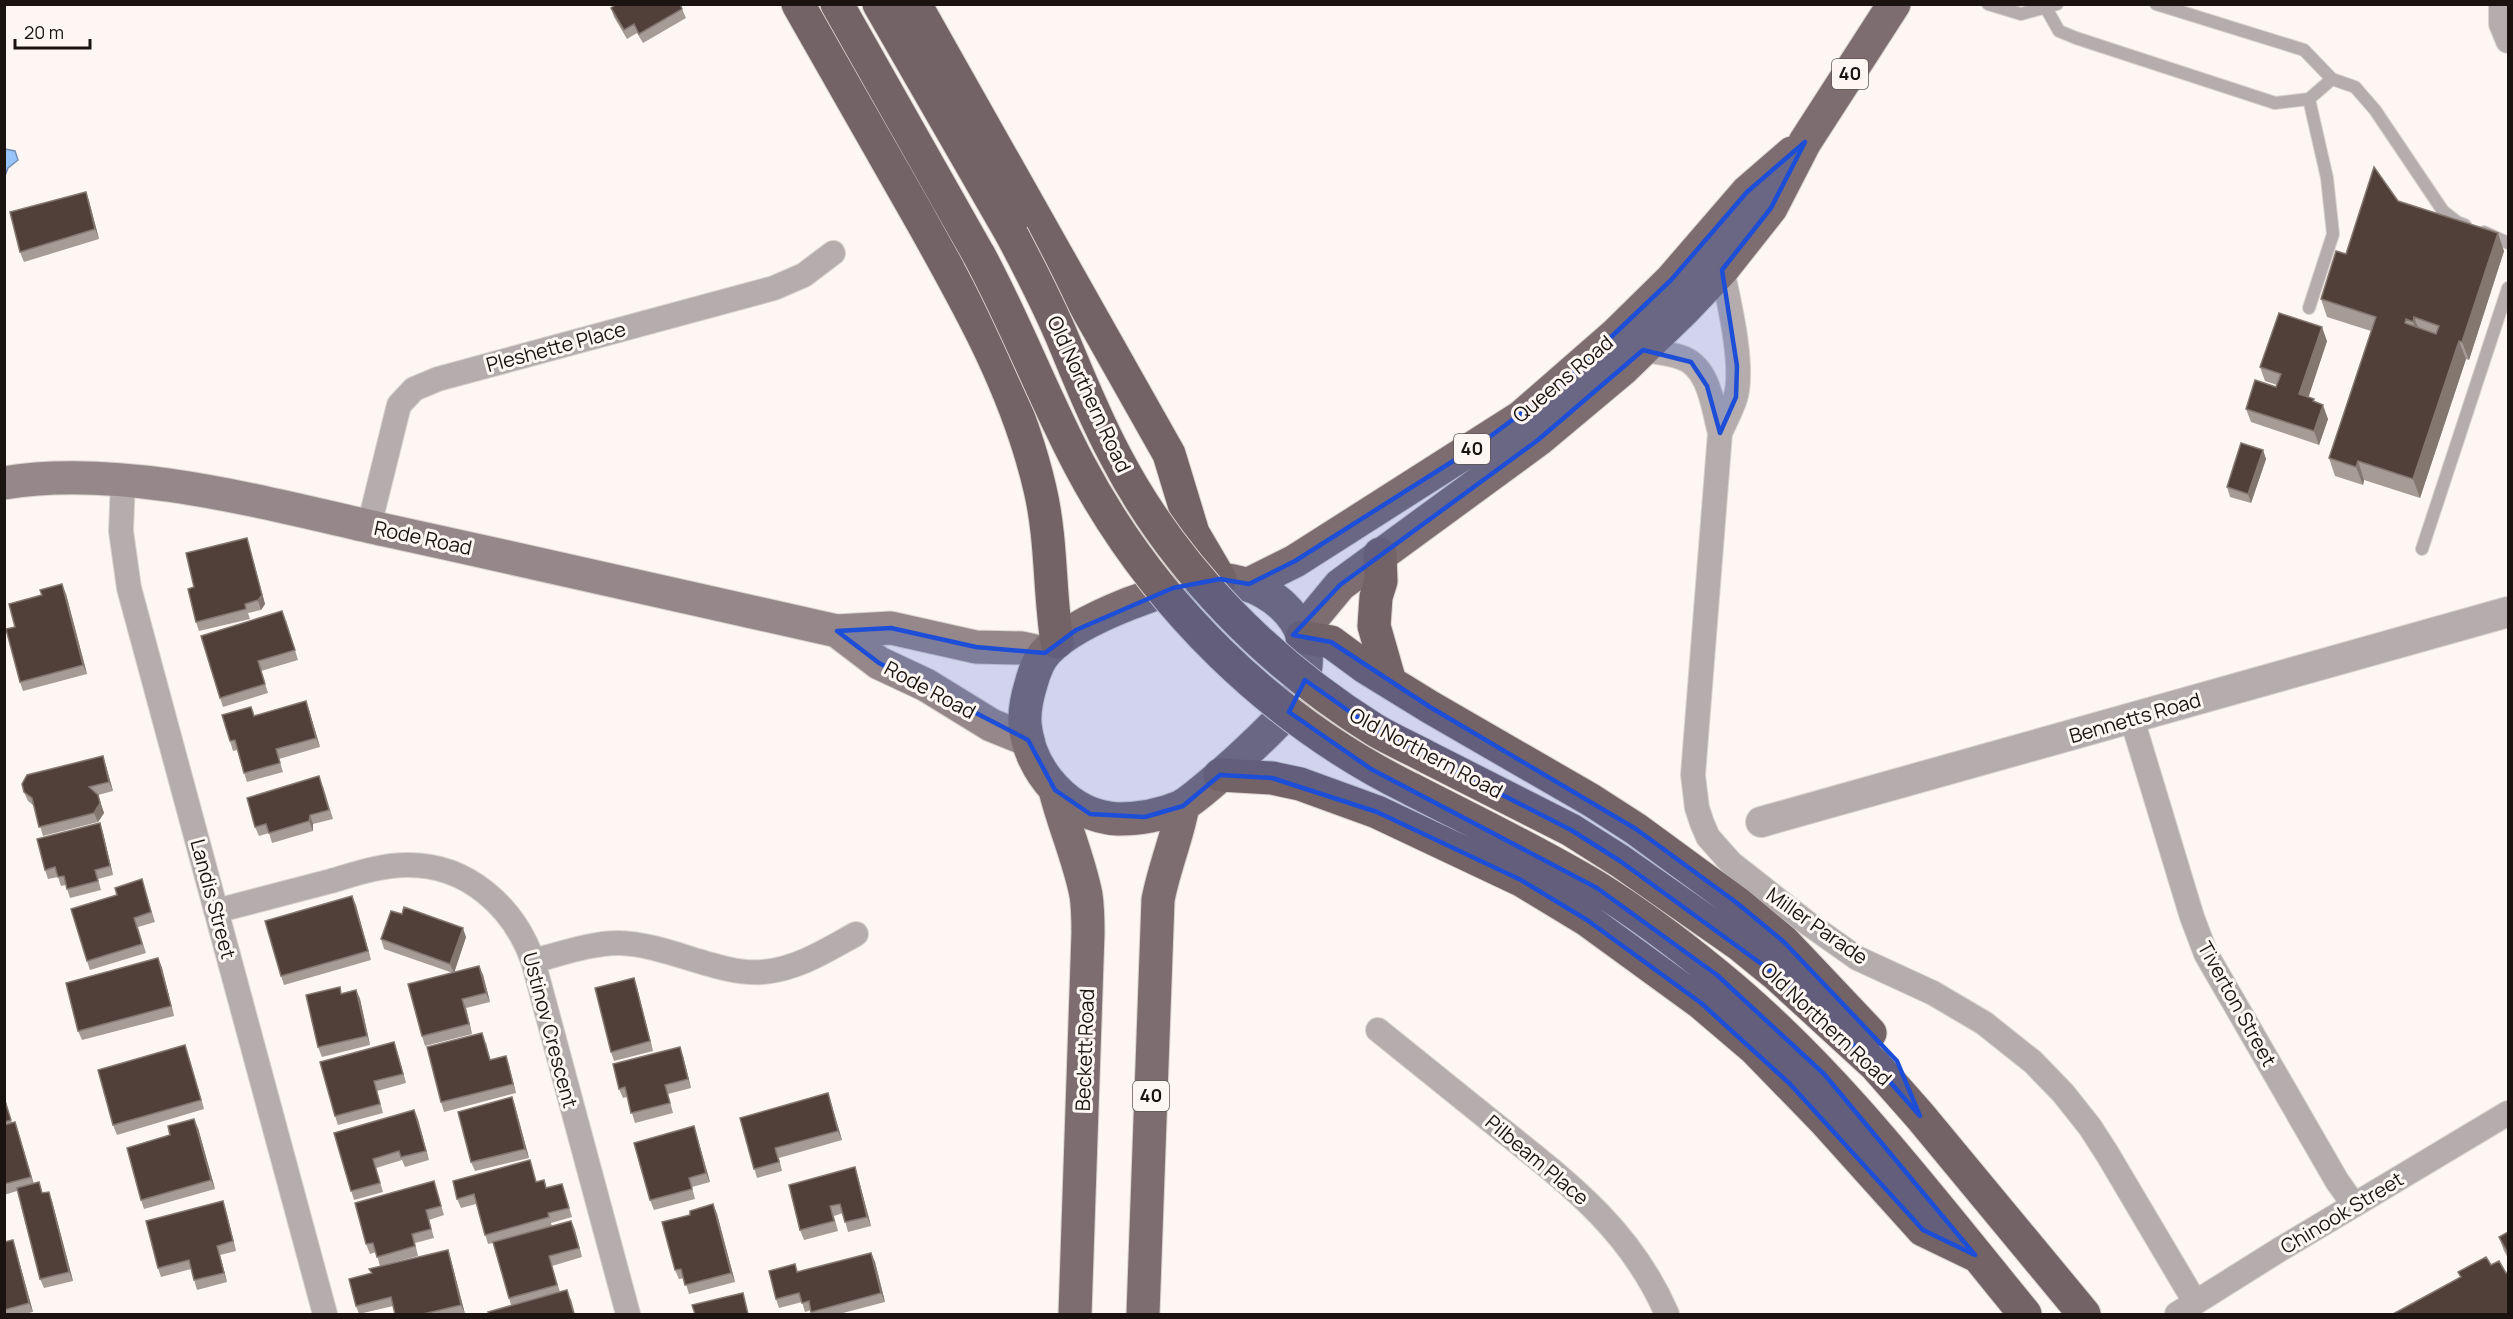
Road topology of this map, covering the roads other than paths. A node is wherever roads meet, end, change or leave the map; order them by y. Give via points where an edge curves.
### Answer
1 (798, 4) edge
2 (837, 4) edge
3 (879, 4) edge
4 (915, 4) edge
5 (1894, 4) edge
6 (1988, 4) edge
7 (2156, 4) edge
8 (2501, 4) edge
9 (2051, 6) edge
10 (2508, 41) edge
11 (2331, 79) junction
12 (2309, 99) junction
13 (1805, 142) junction
14 (2508, 243) edge
15 (833, 253) dead end
16 (1722, 270) junction
17 (2508, 288) edge
18 (2309, 308) dead end
19 (1642, 350) junction
20 (1720, 434) junction
21 (123, 481) junction
22 (4, 483) edge
23 (369, 526) junction
24 (2422, 549) dead end
25 (1380, 554) junction
26 (1234, 581) junction
27 (2508, 612) edge
28 (837, 631) junction
29 (1301, 633) junction
30 (1051, 647) junction
31 (1390, 682) junction
32 (2132, 719) junction
33 (1028, 740) junction
34 (1220, 774) junction
35 (1055, 790) junction
36 (1183, 806) junction
37 (1761, 822) dead end
38 (216, 911) junction
39 (856, 934) dead end
40 (533, 961) junction
41 (1378, 1030) dead end
42 (2508, 1113) edge
43 (1920, 1116) junction
44 (2354, 1205) junction
45 (1975, 1255) junction
46 (2186, 1308) edge
47 (325, 1314) edge
48 (628, 1314) edge
49 (1075, 1314) edge
50 (1143, 1314) edge
51 (1667, 1314) edge
52 (2025, 1314) edge
53 (2084, 1314) edge

1 - 30 highway via 970,307 1010,393 1046,518
2 - 45 highway, Old Northern Road, bridge via 1004,302 1079,465 1108,515 1171,601 1272,699 1371,769 1598,888 1717,975 1824,1074
3 - 43 highway, Old Northern Road, bridge via 1039,285 1116,459 1172,544 1213,594 1328,699 1427,758 1571,830 1740,945 1875,1065
4 - 26 highway via 1169,454 1193,533
5 - 13 main road, Queens Road / 40
6 - 9 lane via 2021,14
7 - 11 lane via 2304,50
8 - 10 street via 2501,24
9 - 12 lane via 2059,31 2076,38 2275,103
11 - 12 lane
11 - 14 lane via 2355,87 2375,110 2443,211 2457,222
12 - 18 lane via 2327,178 2333,234
13 - 16 main road, Queens Road / 40 via 1771,208
13 - 26 main road, Queens Road / 40 via 1747,192 1671,280 1615,335 1521,417 1303,556
15 - 23 street, Pleshette Place via 804,275 774,288 438,379 414,389 399,405
16 - 19 main road, Queens Road / 40
16 - 20 street, Miller Parade via 1737,366 1736,397
17 - 24 lane
19 - 20 street, Miller Parade via 1691,362 1707,386
19 - 25 main road, Queens Road / 40 via 1538,440
20 - 46 street, Miller Parade via 1693,775 1697,808 1708,837 1731,863 1835,943 1857,958 1960,1007 2033,1062 2090,1127
21 - 22 main road, Rode Road via 43,478
21 - 23 main road, Rode Road via 209,493
21 - 38 street, Landis Street via 121,531 129,588
23 - 28 main road, Rode Road
25 - 29 main road, Queens Road / 40 via 1340,585
25 - 31 highway via 1381,580 1374,626
26 - 29 main road via 1273,596
26 - 30 main road, 40 via 1196,581 1152,595 1110,613
27 - 32 street, Bennetts Road
28 - 30 main road, Rode Road via 891,628 976,647
28 - 33 main road, Rode Road via 879,663 926,685 992,725
29 - 31 highway via 1331,642
29 - 34 main road via 1307,658 1305,676 1292,705
30 - 33 main road via 1034,672 1025,704
31 - 43 highway via 1627,823 1737,903 1784,942 1897,1061
32 - 37 street, Bennetts Road
32 - 44 street, Tiverton Street via 2206,954
33 - 35 main road
34 - 36 main road
34 - 45 highway via 1300,784 1377,812 1521,880 1587,920 1701,1003 1755,1049 1923,1230
35 - 36 main road via 1090,814 1107,818 1145,817
35 - 49 main road, Beckett Road via 1084,888 1088,933
36 - 50 main road, 40 via 1158,900
38 - 40 street, Ustinov Crescent via 371,870 408,864 428,867 466,880 499,904 519,929
38 - 47 street, Landis Street
39 - 40 street via 793,966 761,972 728,968 653,947 616,943
40 - 48 street, Ustinov Crescent
41 - 51 street, Pilbeam Place via 1569,1184 1617,1231
42 - 44 street, Chinook Street
43 - 53 highway, Old Northern Road
44 - 46 street, Chinook Street
45 - 52 highway, Old Northern Road

